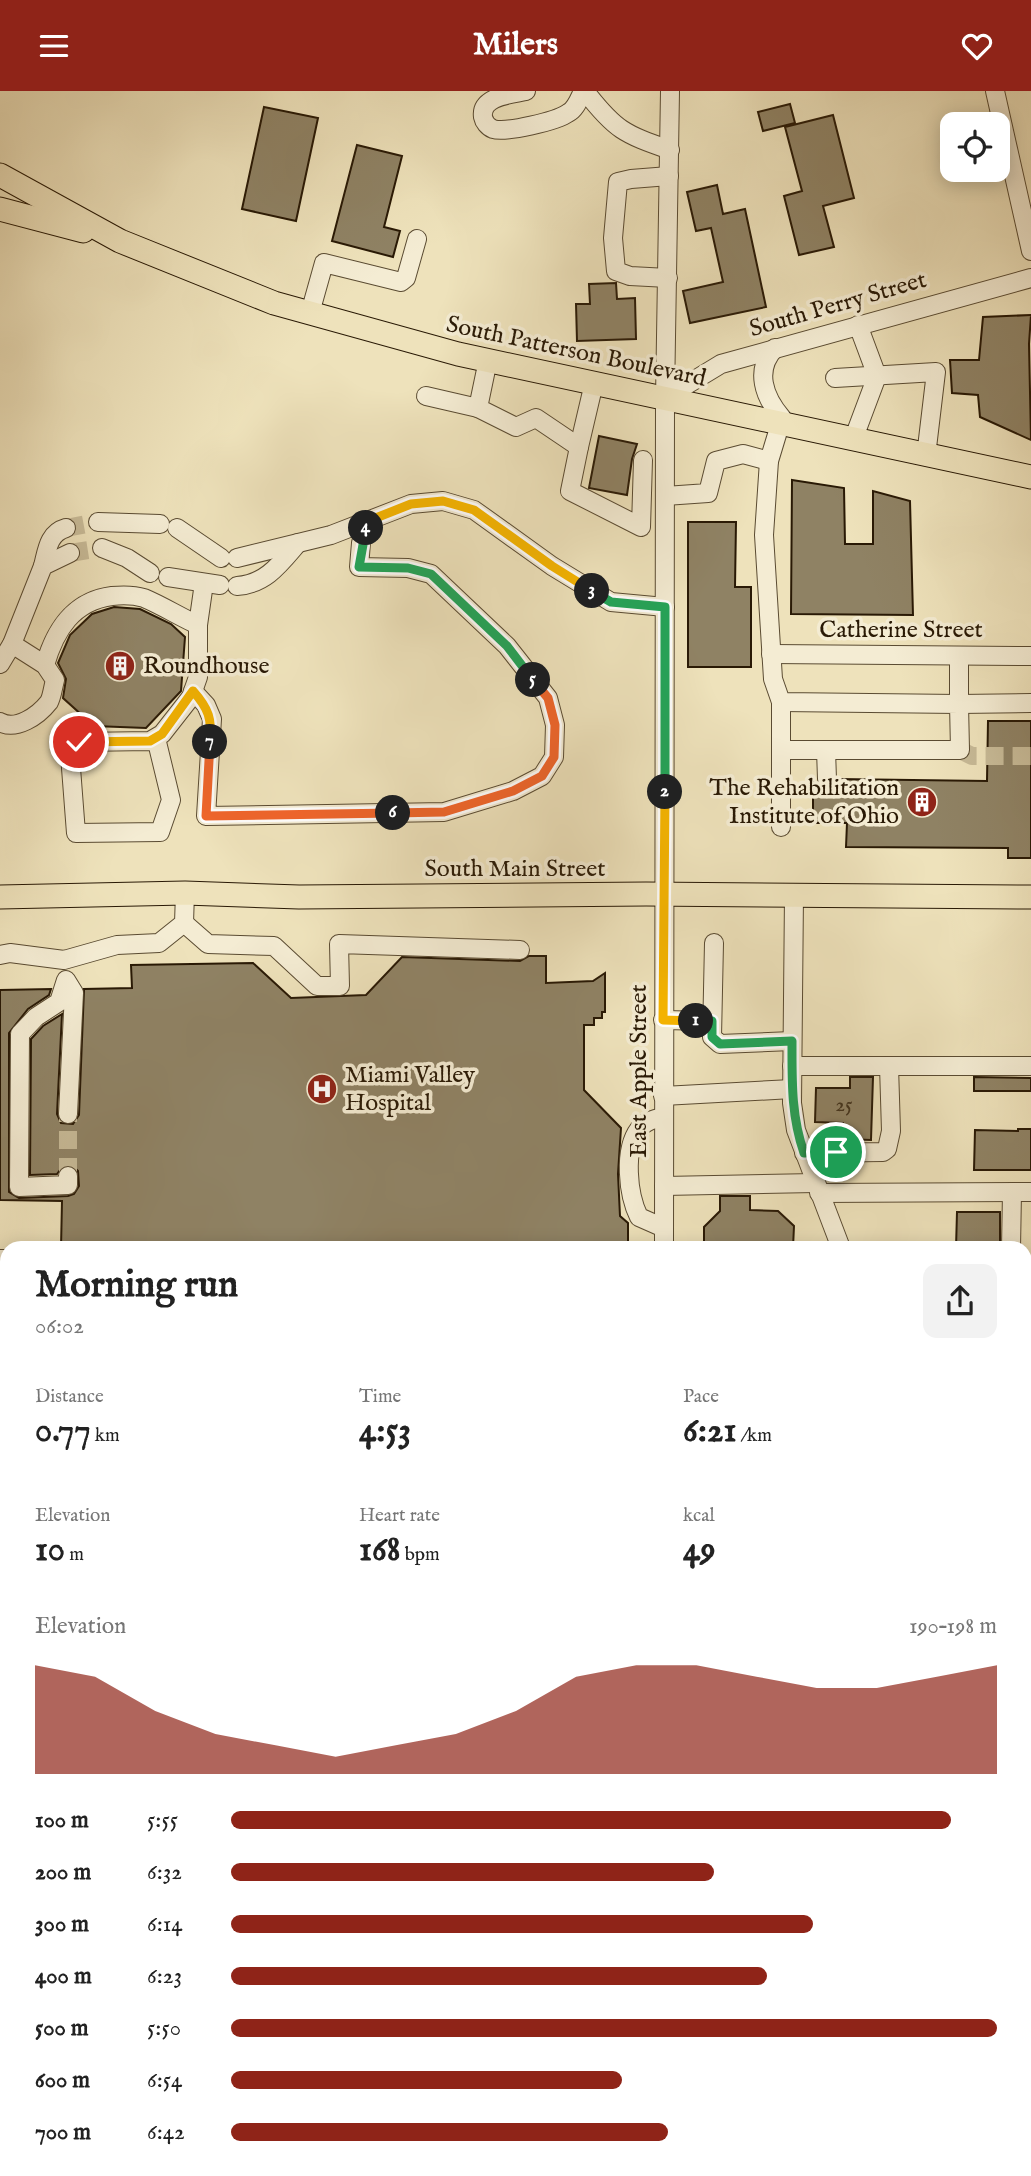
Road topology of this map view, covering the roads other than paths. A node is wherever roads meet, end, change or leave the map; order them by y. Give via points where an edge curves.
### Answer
1 (526, 91) edge
2 (584, 91) edge
3 (670, 91) edge
4 (995, 91) edge
5 (670, 151) junction
6 (0, 176) edge
7 (669, 176) junction
8 (1024, 187) edge
9 (0, 209) edge
10 (417, 239) dead end
11 (120, 241) junction
12 (1031, 251) edge
13 (667, 278) junction
14 (1031, 278) edge
15 (310, 313) junction
16 (858, 325) junction
17 (775, 348) junction
18 (488, 360) junction
19 (877, 376) junction
20 (835, 378) dead end
21 (594, 383) junction
22 (426, 396) dead end
23 (665, 398) junction
24 (478, 408) junction
25 (782, 425) junction
26 (853, 440) junction
27 (579, 447) junction
28 (926, 456) junction
29 (643, 460) dead end
30 (769, 461) junction
31 (1031, 478) edge
32 (665, 496) junction
33 (368, 521) junction
34 (98, 522) tunnel mouth
35 (665, 525) junction
36 (641, 527) junction
37 (66, 528) tunnel mouth
38 (298, 543) junction
39 (102, 548) tunnel mouth
40 (70, 552) tunnel mouth
41 (43, 566) junction
42 (150, 573) dead end
43 (168, 577) dead end
44 (220, 585) junction
45 (665, 607) junction
46 (198, 625) junction
47 (12, 644) junction
48 (771, 654) junction
49 (959, 656) junction
50 (1031, 656) edge
51 (0, 664) edge
52 (45, 665) junction
53 (193, 691) junction
54 (781, 702) junction
55 (959, 703) junction
56 (1031, 703) edge
57 (0, 722) edge
58 (156, 738) junction
59 (783, 750) junction
60 (826, 750) junction
61 (827, 779) dead end
62 (781, 827) dead end
63 (185, 893) junction
64 (665, 894) junction
65 (794, 895) junction
66 (0, 897) edge
67 (1031, 897) edge
68 (184, 923) junction
69 (714, 943) dead end
70 (520, 950) dead end
71 (0, 955) edge
72 (64, 960) junction
73 (66, 980) junction
74 (663, 1020) junction
75 (712, 1021) junction
76 (792, 1041) junction
77 (792, 1066) junction
78 (890, 1066) junction
79 (1031, 1066) edge
80 (792, 1089) junction
81 (663, 1096) junction
82 (68, 1114) tunnel mouth
83 (664, 1117) junction
84 (804, 1153) junction
85 (68, 1176) dead end
86 (664, 1186) junction
87 (817, 1188) junction
88 (1012, 1192) junction
89 (1031, 1192) edge
90 (664, 1228) junction
91 (664, 1241) edge
92 (838, 1241) edge
93 (1011, 1241) edge

1 - 2 street via 490,101 484,110 487,125 509,129 558,118 574,109
2 - 5 street via 608,121 629,136
3 - 5 street, East Apple Street
4 - 8 street
5 - 7 street, East Apple Street
6 - 11 main road, South Patterson Boulevard
7 - 13 street, East Apple Street
7 - 13 street via 618,182 613,238 616,271
8 - 12 street
9 - 11 main road, South Patterson Boulevard
10 - 15 street via 401,282 324,263
11 - 15 main road, South Patterson Boulevard
13 - 23 street, East Apple Street
14 - 16 street, South Perry Street
15 - 18 main road, South Patterson Boulevard
16 - 17 street, South Perry Street
16 - 19 street
17 - 23 street, South Perry Street via 721,364
17 - 25 street via 767,357 762,378
18 - 21 main road, South Patterson Boulevard
18 - 24 street
19 - 20 street
19 - 26 street
19 - 28 street via 936,372
21 - 23 main road, South Patterson Boulevard
21 - 27 street
22 - 24 street
23 - 25 main road, South Patterson Boulevard
23 - 32 street, East Apple Street
24 - 27 street via 516,427 536,418
25 - 26 main road, South Patterson Boulevard
25 - 30 street
26 - 28 main road, South Patterson Boulevard
27 - 36 street via 570,491
28 - 31 main road, South Patterson Boulevard
29 - 36 street
30 - 32 street via 743,454 716,461 708,493
30 - 48 street via 764,535
32 - 35 street, East Apple Street
33 - 38 street
33 - 45 street via 411,504 443,501 474,510 611,602
33 - 53 street via 359,567 408,568 431,574 507,646 548,698 555,725 554,757 542,776 513,791 444,812 206,816 212,719
34 - 38 street via 169,526 229,558
35 - 36 street
35 - 45 street, East Apple Street
37 - 41 street via 49,541
38 - 44 street via 273,572 252,585
39 - 42 street
40 - 41 street
41 - 47 street
43 - 44 street
44 - 46 street
45 - 64 street, East Apple Street
46 - 52 street via 142,597 103,597 85,603 62,626
46 - 53 street via 198,677
47 - 51 street
47 - 52 street
48 - 49 street, Catherine Street
48 - 54 street
49 - 50 street, Catherine Street
49 - 55 street
52 - 57 street via 55,680 50,701 22,724
53 - 58 street
54 - 55 street
54 - 59 street
55 - 56 street
55 - 60 street via 960,750
58 - 58 street via 79,742 70,755 76,833 160,832 171,800
59 - 60 street
59 - 62 street
60 - 61 street
63 - 64 main road, South Main Street via 299,897
63 - 66 main road, South Main Street
63 - 68 street
64 - 65 main road, South Main Street
64 - 74 street, East Apple Street
65 - 67 main road, South Main Street
65 - 76 street
68 - 70 street via 208,944 274,946 317,986 340,986 340,944
68 - 72 street via 159,943 117,945
69 - 75 street
71 - 72 street
72 - 73 street
73 - 82 street via 74,993
73 - 85 street via 59,1002 20,1034 19,1187 68,1185
74 - 75 street
74 - 81 street, East Apple Street
75 - 76 street via 712,1037 720,1044
76 - 77 street
77 - 78 street
77 - 80 street
78 - 79 street
78 - 84 street via 887,1149
80 - 81 street
80 - 84 street via 796,1130
81 - 83 street, East Apple Street
83 - 86 street, East Apple Street
83 - 90 street via 640,1127 631,1147 630,1167 639,1217
84 - 87 street
86 - 87 street
86 - 90 street, East Apple Street
87 - 88 street
87 - 92 street
88 - 89 street
88 - 93 street
90 - 91 street, East Apple Street

